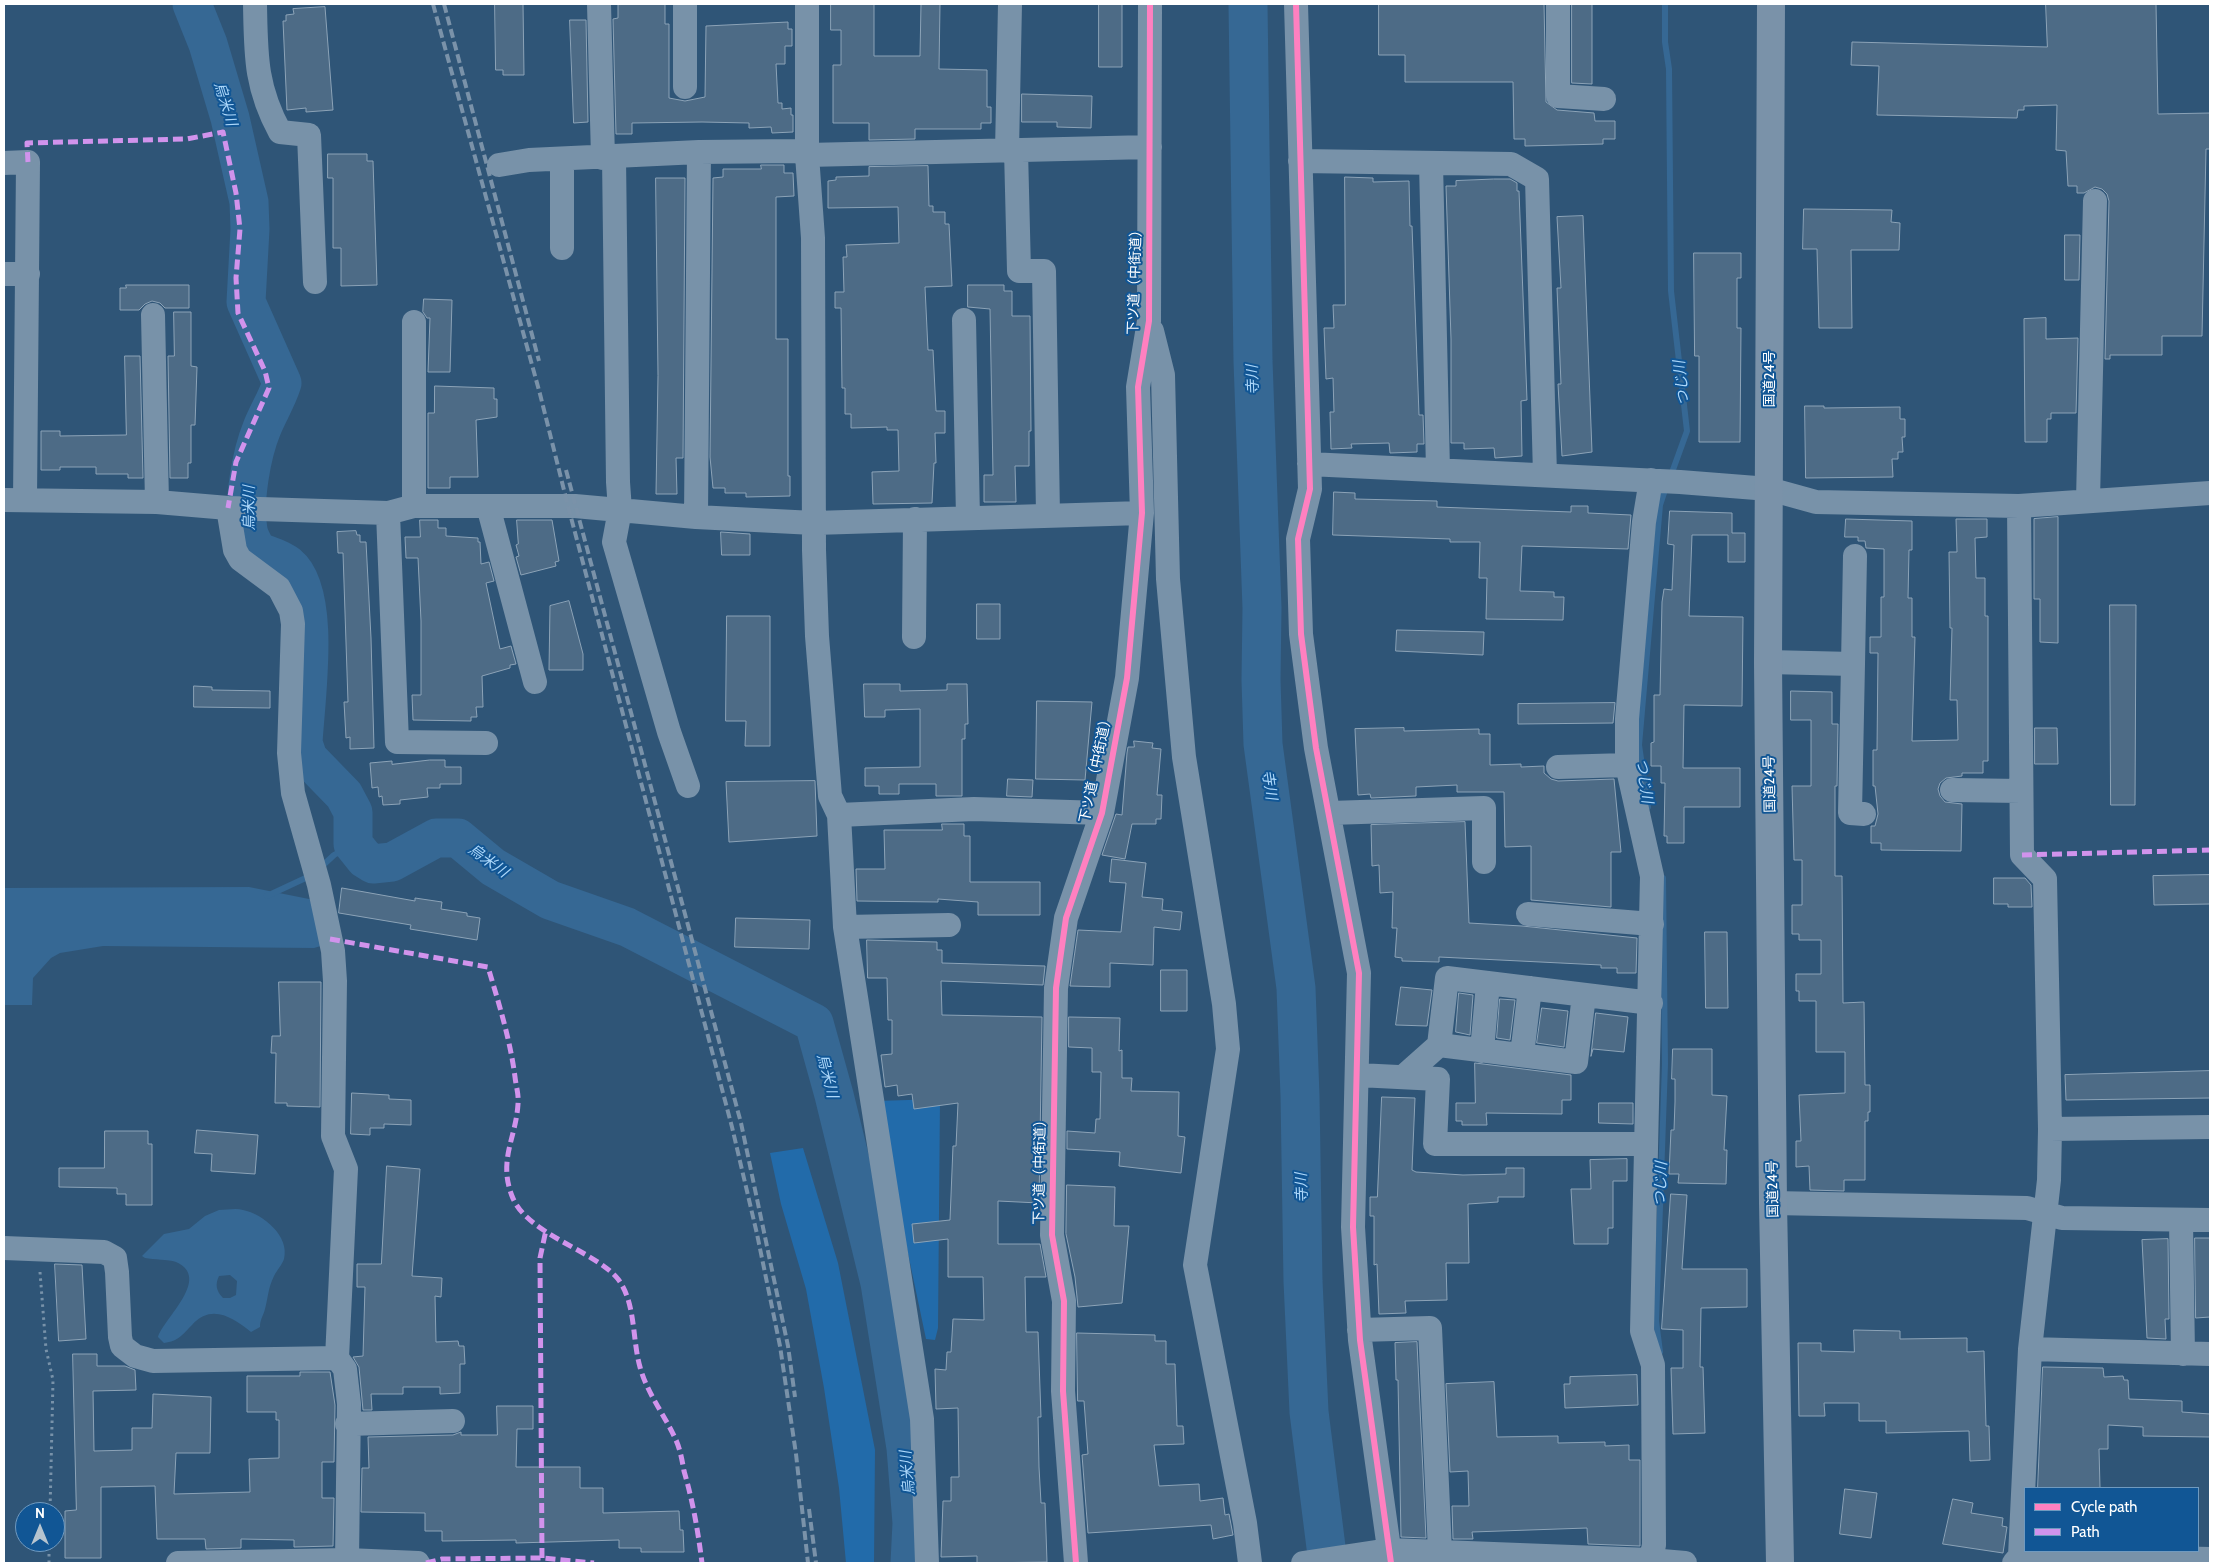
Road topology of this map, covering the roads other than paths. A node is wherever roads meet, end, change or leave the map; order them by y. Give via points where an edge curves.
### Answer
1 (255, 4) edge
2 (599, 4) edge
3 (685, 4) edge
4 (807, 4) edge
5 (1010, 4) edge
6 (1150, 4) edge
7 (1296, 4) edge
8 (1558, 4) edge
9 (1771, 4) edge
10 (685, 87) dead end
11 (1604, 99) dead end
12 (1150, 148) junction
13 (1012, 151) junction
14 (699, 152) junction
15 (807, 156) junction
16 (609, 157) junction
17 (562, 159) junction
18 (1300, 161) junction
19 (4, 163) edge
20 (1430, 163) junction
21 (499, 165) dead end
22 (2095, 201) dead end
23 (562, 248) dead end
24 (4, 274) edge
25 (28, 274) junction
26 (315, 282) dead end
27 (153, 315) dead end
28 (964, 320) dead end
29 (1149, 321) junction
30 (414, 322) dead end
31 (1309, 464) junction
32 (1438, 470) junction
33 (1545, 475) junction
34 (1664, 481) junction
35 (1769, 489) junction
36 (2210, 493) edge
37 (14, 500) edge
38 (2088, 500) junction
39 (157, 502) junction
40 (414, 506) junction
41 (488, 506) junction
42 (2019, 506) junction
43 (241, 508) junction
44 (620, 510) junction
45 (388, 512) junction
46 (1142, 512) junction
47 (1048, 515) junction
48 (696, 517) junction
49 (968, 518) junction
50 (915, 520) junction
51 (814, 523) junction
52 (1856, 556) dead end
53 (914, 637) dead end
54 (1768, 662) junction
55 (1853, 664) junction
56 (535, 682) dead end
57 (486, 743) dead end
58 (1628, 766) junction
59 (1558, 767) dead end
60 (688, 786) dead end
61 (1952, 790) dead end
62 (2021, 791) junction
63 (1102, 813) junction
64 (1330, 813) junction
65 (1864, 814) dead end
66 (839, 815) junction
67 (1484, 862) dead end
68 (1528, 914) dead end
69 (1652, 924) junction
70 (949, 925) dead end
71 (845, 927) junction
72 (1488, 983) junction
73 (1530, 988) junction
74 (1584, 995) junction
75 (1651, 1003) junction
76 (1439, 1045) junction
77 (1482, 1051) junction
78 (1522, 1055) junction
79 (1358, 1075) junction
80 (1402, 1077) junction
81 (2210, 1128) edge
82 (2050, 1129) junction
83 (1646, 1144) junction
84 (1773, 1203) junction
85 (2045, 1214) junction
86 (2181, 1220) junction
87 (2210, 1220) edge
88 (4, 1248) edge
89 (1359, 1330) junction
90 (2030, 1349) junction
91 (2184, 1354) junction
92 (2210, 1354) edge
93 (337, 1358) junction
94 (453, 1421) dead end
95 (348, 1424) junction
96 (1440, 1552) junction
97 (1386, 1555) edge
98 (2210, 1559) edge
99 (348, 1560) junction
100 (2017, 1560) edge
101 (1662, 1562) edge
102 (178, 1563) edge
103 (418, 1563) edge
104 (928, 1563) edge
105 (1076, 1563) edge
106 (1250, 1563) edge
107 (1303, 1563) edge
108 (1780, 1563) edge

1 - 26 street via 256,67 269,112 280,132 309,136
2 - 16 street
3 - 10 street
4 - 15 street
5 - 13 street
6 - 12 street, 下ツ道（中街道）
7 - 18 street
8 - 11 street via 1558,96
9 - 35 highway, 国道24号
12 - 13 street
12 - 29 street, 下ツ道（中街道）
13 - 15 street
13 - 47 street via 1019,271 1044,271
14 - 15 street via 796,151
14 - 16 street
14 - 48 street
15 - 51 street via 813,238
16 - 17 street
16 - 44 street
17 - 21 street
17 - 23 street
18 - 20 street
18 - 31 street
19 - 25 street via 28,162
20 - 32 street
20 - 33 street via 1511,164 1537,179
22 - 38 street
24 - 25 street
25 - 37 street
27 - 39 street
28 - 49 street
29 - 46 street, 下ツ道（中街道） via 1138,387
29 - 106 street via 1163,375 1168,579 1184,757 1224,1004 1228,1049 1195,1265
30 - 40 street
31 - 32 street
31 - 64 street via 1310,489 1298,539 1301,634 1316,748
32 - 33 street
33 - 34 street
34 - 35 street
34 - 58 street via 1644,522 1627,718
35 - 42 street via 1816,502
35 - 54 highway, 国道24号
36 - 38 street
37 - 39 street
38 - 42 street
39 - 43 street
40 - 41 street
40 - 45 street
41 - 44 street via 576,506
41 - 56 street
42 - 62 street
43 - 45 street
43 - 93 street via 234,550 240,559 278,588 291,611 289,753 293,793 319,885 333,951 333,1136 346,1169
44 - 48 street
44 - 60 street via 614,542 668,732
45 - 57 street via 398,742
46 - 47 street
46 - 63 street, 下ツ道（中街道） via 1127,678
47 - 49 street
48 - 51 street
49 - 50 street
50 - 51 street
50 - 53 street
51 - 66 street via 817,636 830,796
52 - 55 street
54 - 55 street
54 - 84 highway, 国道24号
55 - 65 street via 1850,813
58 - 59 street
58 - 69 street via 1652,876
61 - 62 street
62 - 82 street via 2022,855 2045,879
63 - 66 street via 974,809
63 - 105 street, 下ツ道（中街道） via 1066,918 1056,988 1052,1235 1064,1301 1063,1391
64 - 67 street via 1484,808
64 - 79 street via 1359,973
66 - 71 street
68 - 69 street
69 - 75 street
70 - 71 street
71 - 104 street via 922,1419
72 - 73 street
72 - 76 street via 1447,978
72 - 77 street
73 - 74 street
73 - 78 street
74 - 75 street
74 - 78 street via 1576,1062
75 - 83 street
76 - 77 street
76 - 80 street
77 - 78 street
79 - 80 street
79 - 89 street via 1353,1227
80 - 83 street via 1438,1079 1435,1144
81 - 82 street
82 - 85 street
83 - 101 street via 1642,1331 1653,1365 1654,1545
84 - 85 street via 2027,1208
84 - 108 highway, 国道24号
85 - 86 street via 2062,1218
85 - 90 street
86 - 87 street
86 - 91 street
88 - 93 street via 104,1252 115,1258 121,1342 135,1356 153,1361
89 - 96 street via 1430,1328
89 - 97 street
90 - 91 street
90 - 100 street
91 - 92 street
93 - 95 street via 345,1369
94 - 95 street
95 - 99 street
96 - 97 street
96 - 101 street
97 - 107 street
98 - 100 street
99 - 102 street
99 - 103 street

